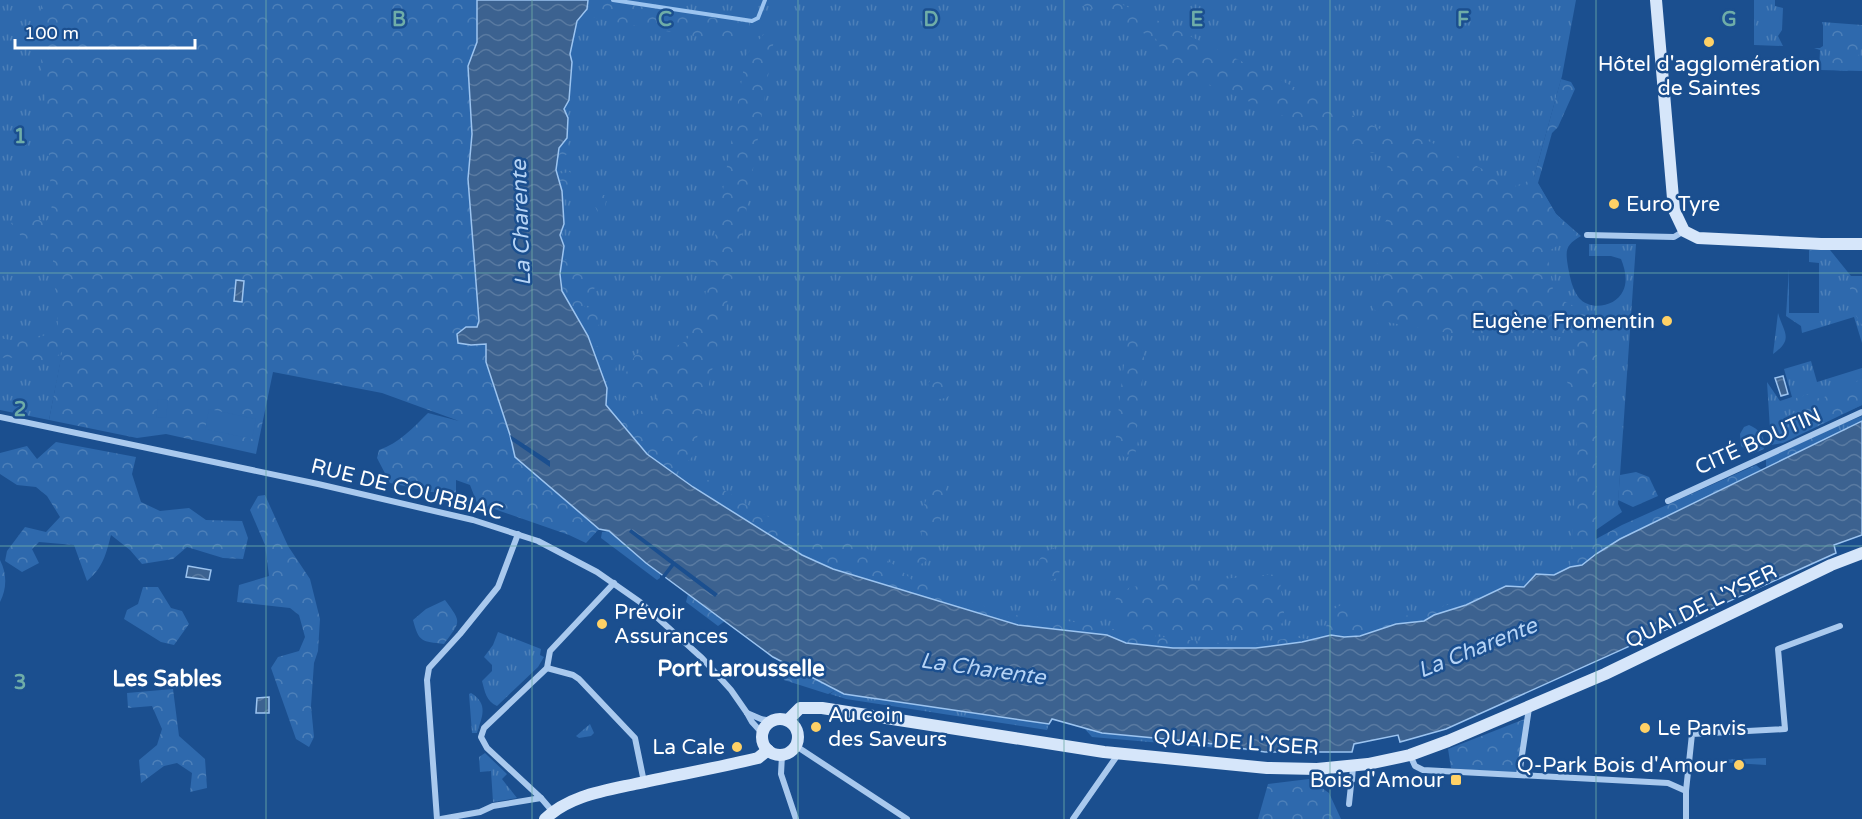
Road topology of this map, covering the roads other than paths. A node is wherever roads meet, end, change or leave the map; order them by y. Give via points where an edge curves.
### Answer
1 (1656, 0) edge
2 (1684, 231) junction
3 (1587, 235) dead end
4 (1862, 244) edge
5 (1862, 412) edge
6 (0, 417) edge
7 (1668, 501) dead end
8 (518, 534) junction
9 (1862, 553) edge
10 (614, 583) junction
11 (1840, 626) dead end
12 (547, 668) junction
13 (1529, 706) junction
14 (747, 712) junction
15 (788, 720) junction
16 (772, 721) junction
17 (762, 733) junction
18 (796, 746) junction
19 (768, 750) junction
20 (1119, 753) junction
21 (782, 755) junction
22 (1410, 755) junction
23 (1353, 766) junction
24 (1519, 775) junction
25 (644, 782) junction
26 (1686, 790) junction
27 (541, 798) junction
28 (1349, 804) dead end
29 (549, 816) edge
30 (439, 819) edge
31 (796, 819) edge
32 (907, 819) edge
33 (1073, 819) edge
34 (1686, 819) edge

1 - 2 street via 1674,210
2 - 3 street via 1674,237
2 - 4 street via 1698,238
5 - 7 street, CITÉ BOUTIN
6 - 8 street, RUE DE COURBIAC via 318,484
8 - 10 street, RUE DE COURBIAC via 548,545
8 - 30 street via 498,587 429,668
9 - 13 street, QUAI DE L'YSER
10 - 12 street via 550,651
10 - 14 street, RUE DE COURBIAC via 702,658
11 - 26 street via 1778,649 1785,729 1692,734
12 - 25 street via 579,679 635,738
12 - 27 street via 484,728 481,737 487,748
13 - 22 street, QUAI DE L'YSER
13 - 24 street
14 - 16 street
14 - 17 street, RUE DE COURBIAC
15 - 16 street
15 - 18 street via 798,734
15 - 20 street, QUAI DE L'YSER via 800,708 822,708
16 - 17 street
17 - 19 street
18 - 21 street
18 - 32 street
19 - 21 street
19 - 25 street via 758,758
20 - 23 street, QUAI DE L'YSER via 1267,768
20 - 33 street
21 - 31 street via 782,774
22 - 23 street, QUAI DE L'YSER
22 - 24 street via 1415,766 1423,770
23 - 28 street
24 - 26 street via 1668,783
25 - 29 street via 582,798
26 - 34 street
27 - 29 street
27 - 30 street

